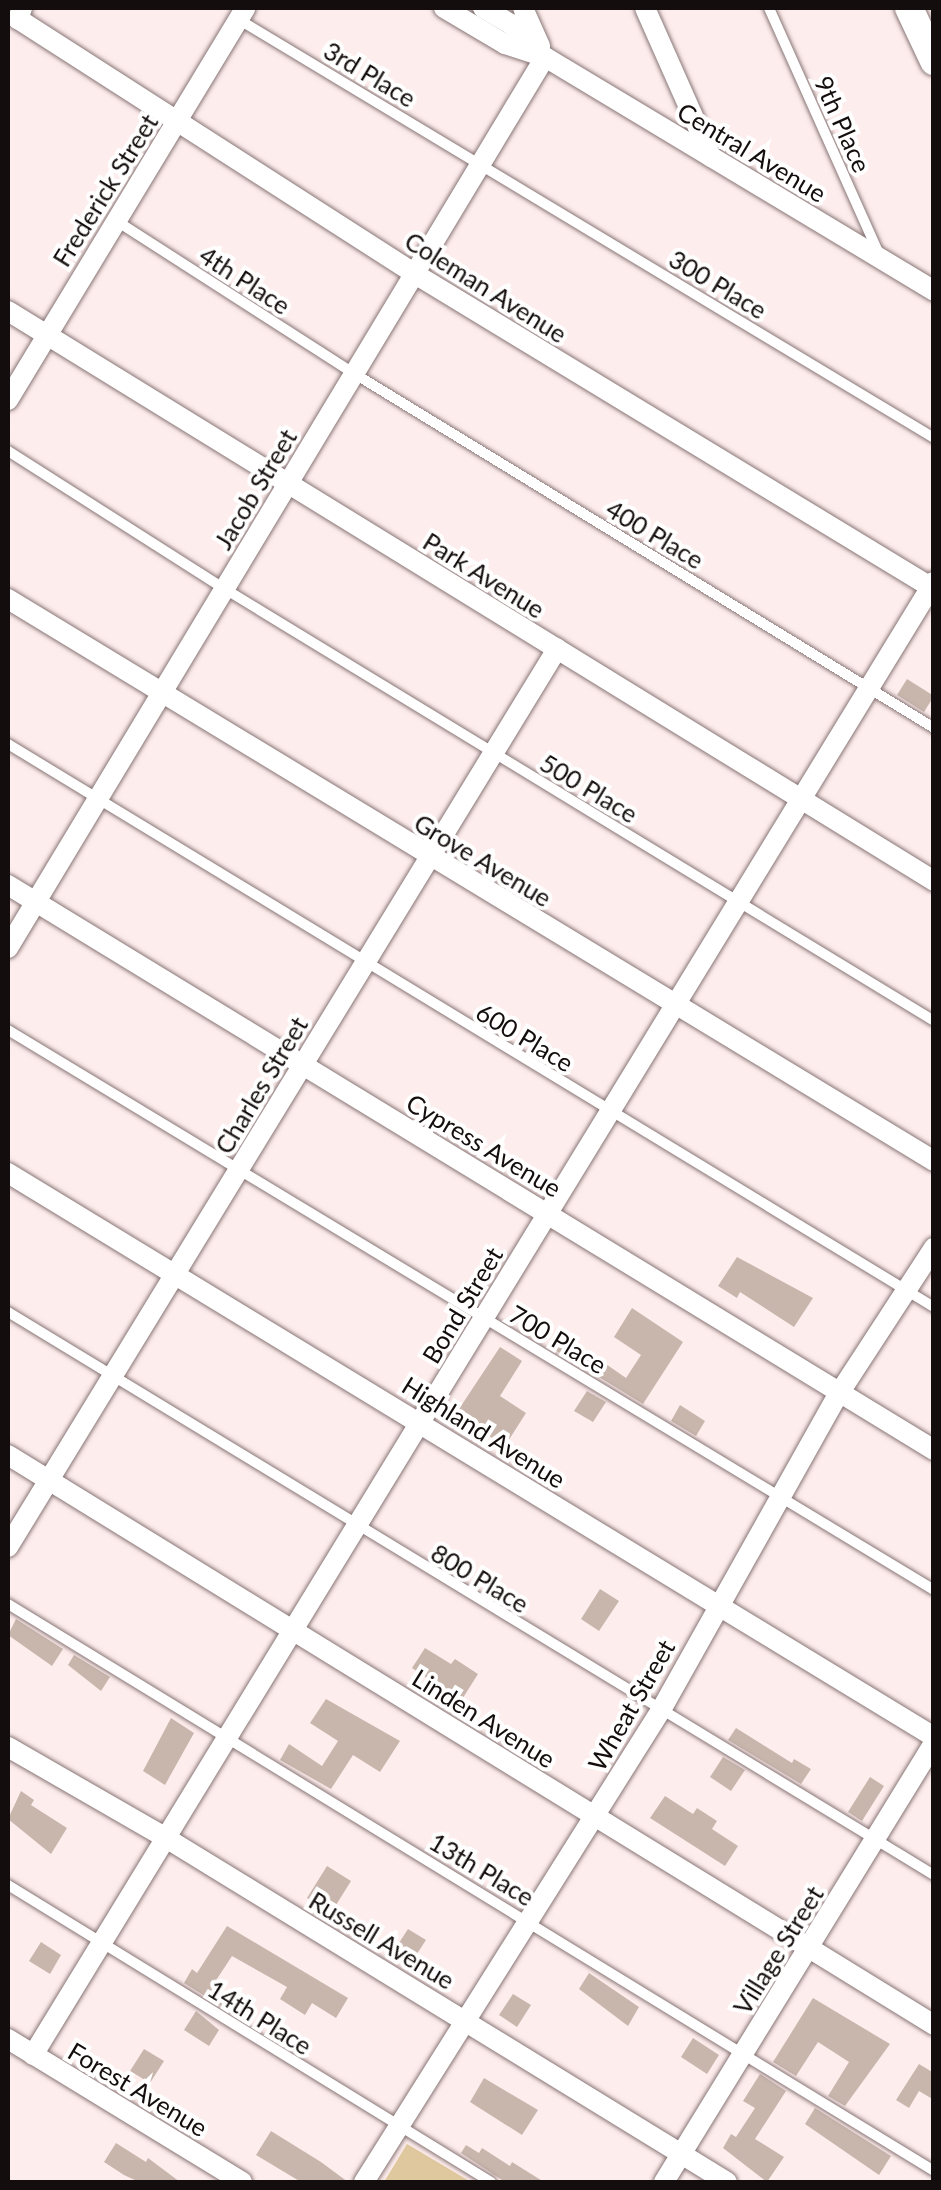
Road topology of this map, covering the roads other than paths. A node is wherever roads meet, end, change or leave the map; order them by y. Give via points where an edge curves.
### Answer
1 (444, 8) edge
2 (483, 8) edge
3 (523, 8) edge
4 (645, 8) edge
5 (770, 8) edge
6 (910, 8) edge
7 (237, 11) edge
8 (20, 13) edge
9 (545, 56) junction
10 (933, 57) edge
11 (178, 120) junction
12 (711, 158) junction
13 (482, 163) junction
14 (114, 220) junction
15 (881, 258) junction
16 (415, 274) junction
17 (934, 291) edge
18 (8, 311) edge
19 (46, 335) junction
20 (354, 374) junction
21 (8, 400) edge
22 (934, 438) edge
23 (8, 451) edge
24 (288, 484) junction
25 (932, 586) edge
26 (225, 589) junction
27 (8, 600) edge
28 (557, 649) junction
29 (868, 688) junction
30 (162, 693) junction
31 (934, 728) edge
32 (8, 744) edge
33 (494, 753) junction
34 (801, 799) junction
35 (96, 800) junction
36 (430, 857) junction
37 (934, 880) edge
38 (8, 884) edge
39 (36, 902) junction
40 (738, 902) junction
41 (8, 948) edge
42 (365, 963) junction
43 (674, 1006) junction
44 (934, 1021) edge
45 (8, 1030) edge
46 (303, 1064) junction
47 (610, 1111) junction
48 (934, 1161) edge
49 (238, 1170) junction
50 (8, 1174) edge
51 (548, 1212) junction
52 (934, 1248) edge
53 (175, 1274) junction
54 (909, 1292) junction
55 (934, 1307) edge
56 (8, 1312) edge
57 (484, 1318) junction
58 (113, 1375) junction
59 (838, 1395) junction
60 (420, 1421) junction
61 (934, 1450) edge
62 (8, 1455) edge
63 (48, 1480) junction
64 (782, 1496) junction
65 (356, 1527) junction
66 (8, 1547) edge
67 (934, 1590) edge
68 (8, 1604) edge
69 (716, 1606) junction
70 (292, 1630) junction
71 (660, 1710) junction
72 (227, 1738) junction
73 (934, 1740) edge
74 (8, 1747) edge
75 (594, 1816) junction
76 (876, 1837) junction
77 (166, 1838) junction
78 (934, 1875) edge
79 (8, 1885) edge
80 (528, 1921) junction
81 (101, 1943) junction
82 (808, 1947) junction
83 (466, 2021) junction
84 (934, 2025) edge
85 (8, 2039) edge
86 (744, 2053) junction
87 (33, 2054) junction
88 (400, 2126) junction
89 (682, 2153) junction
90 (934, 2171) edge
91 (242, 2182) edge
92 (364, 2182) edge
93 (491, 2182) edge
94 (664, 2182) edge
95 (727, 2182) edge

1 - 9 street, Central Avenue via 505,44
2 - 9 street, Central Avenue
3 - 9 street
4 - 12 street
5 - 15 lane, 9th Place
6 - 10 main road
7 - 11 street, Frederick Street
7 - 13 lane, 3rd Place
8 - 11 street, Coleman Avenue
9 - 12 street, Central Avenue
9 - 13 street, Jacob Street
11 - 14 street, Frederick Street
11 - 16 street, Coleman Avenue
12 - 15 street, Central Avenue
13 - 16 street, Jacob Street
13 - 22 lane, 300 Place
14 - 19 street, Frederick Street
14 - 20 lane, 4th Place
15 - 17 street, Central Avenue
16 - 20 street, Jacob Street
16 - 25 street, Coleman Avenue
18 - 19 street, Park Avenue
19 - 21 street, Frederick Street
19 - 24 street, Park Avenue
20 - 24 street, Jacob Street
20 - 29 lane, 400 Place
23 - 26 lane, 500 Place
24 - 26 street, Jacob Street
24 - 28 street, Park Avenue
25 - 29 street, Bond Street
26 - 30 street, Jacob Street
26 - 33 lane, 500 Place
27 - 30 street, Grove Avenue
28 - 33 street, Charles Street
28 - 34 street, Park Avenue
29 - 31 lane, 400 Place
29 - 34 street, Bond Street
30 - 35 street, Jacob Street
30 - 36 street, Grove Avenue
32 - 35 lane, 600 Place
33 - 36 street, Charles Street
33 - 40 lane, 500 Place
34 - 37 street, Park Avenue
34 - 40 street, Bond Street
35 - 39 street, Jacob Street
35 - 42 lane, 600 Place
36 - 42 street, Charles Street
36 - 43 street, Grove Avenue
38 - 39 street, Cypress Avenue
39 - 41 street, Jacob Street
39 - 46 street, Cypress Avenue
40 - 43 street, Bond Street
40 - 44 lane, 500 Place
42 - 46 street, Charles Street
42 - 47 lane, 600 Place
43 - 47 street, Bond Street
43 - 48 street, Grove Avenue
45 - 49 lane, 700 Place
46 - 49 street, Charles Street
46 - 51 street, Cypress Avenue
47 - 51 street, Bond Street
47 - 54 lane, 600 Place
49 - 53 street, Charles Street
49 - 57 lane, 700 Place
50 - 53 street, Highland Avenue
51 - 57 street, Bond Street
51 - 59 street, Cypress Avenue
52 - 54 street, Wheat Street
53 - 58 street, Charles Street
53 - 60 street, Highland Avenue
54 - 55 lane, 600 Place
54 - 59 street, Wheat Street
56 - 58 lane, 800 Place
57 - 60 street, Bond Street
57 - 64 lane, 700 Place
58 - 63 street, Charles Street
58 - 65 lane, 800 Place
59 - 61 street, Cypress Avenue
59 - 64 street, Wheat Street
60 - 65 street, Bond Street
60 - 69 street, Highland Avenue
62 - 63 street, Linden Avenue
63 - 66 street, Charles Street
63 - 70 street, Linden Avenue
64 - 67 lane, 700 Place
64 - 69 street, Wheat Street
65 - 70 street, Bond Street
65 - 71 lane, 800 Place
68 - 72 lane, 13th Place
69 - 71 street, Wheat Street
69 - 73 street, Highland Avenue
70 - 72 street, Bond Street
70 - 75 street, Linden Avenue
71 - 75 street, Wheat Street
71 - 76 lane, 800 Place
72 - 77 street, Bond Street
72 - 80 lane, 13th Place
73 - 76 street, Village Street
74 - 77 street, Russell Avenue
75 - 80 street, Wheat Street
75 - 82 street, Linden Avenue
76 - 78 lane, 800 Place
76 - 82 street, Village Street
77 - 81 street, Bond Street
77 - 83 street, Russell Avenue
79 - 81 lane, 14th Place
80 - 83 street, Wheat Street
80 - 86 lane, 13th Place
81 - 87 street, Bond Street
81 - 88 lane, 14th Place
82 - 84 street, Linden Avenue
82 - 86 street, Village Street
83 - 88 street, Wheat Street
83 - 89 street, Russell Avenue
85 - 87 street, Forest Avenue
86 - 89 street, Village Street
86 - 90 lane, 13th Place
87 - 91 street, Forest Avenue
88 - 92 street, Wheat Street
88 - 93 lane, 14th Place
89 - 94 street, Village Street
89 - 95 street, Russell Avenue

